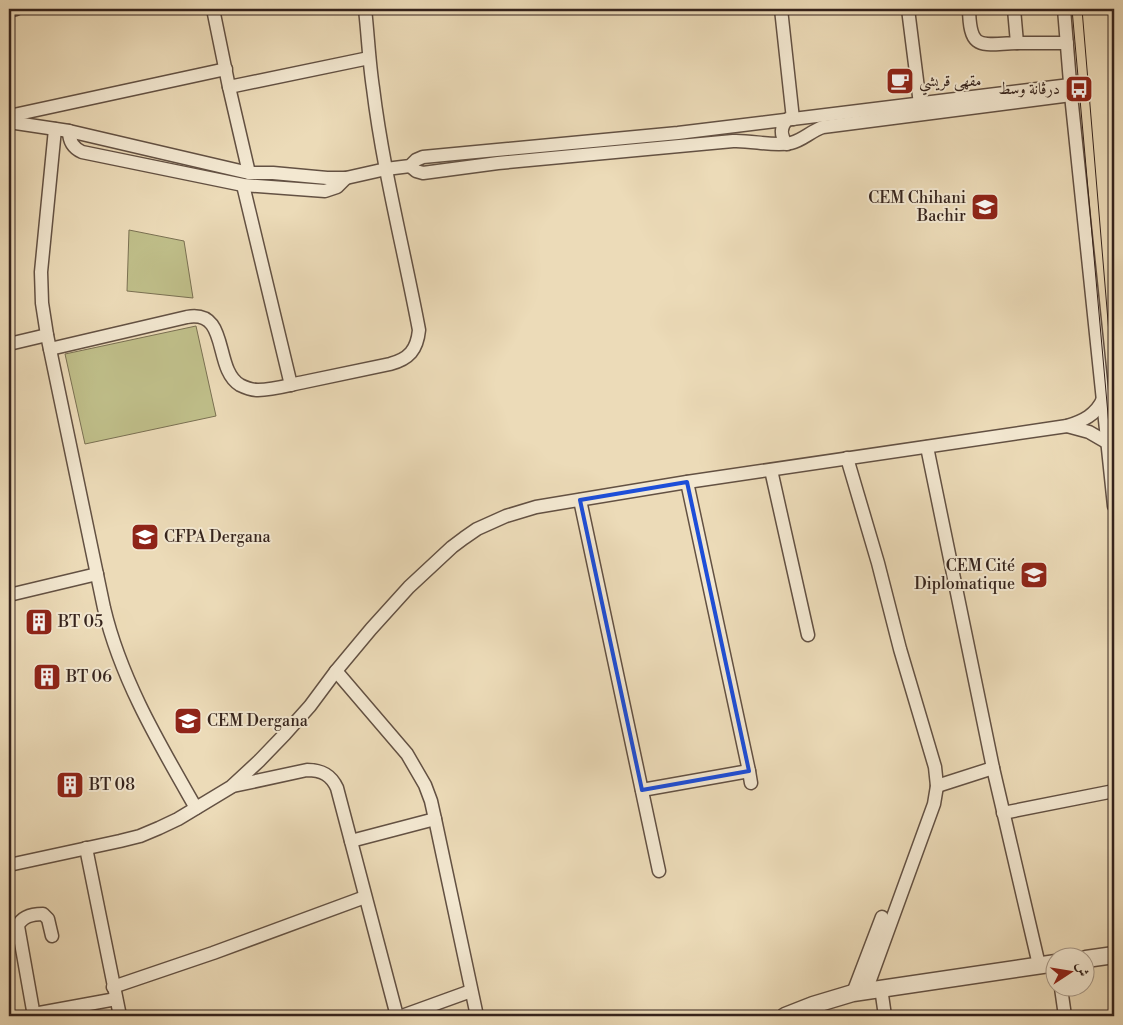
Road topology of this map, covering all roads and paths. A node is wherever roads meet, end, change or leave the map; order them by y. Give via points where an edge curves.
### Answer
1 (16, 9) edge
2 (213, 9) edge
3 (366, 9) edge
4 (781, 9) edge
5 (908, 9) edge
6 (969, 9) edge
7 (1014, 9) edge
8 (1064, 9) edge
9 (9, 10) edge
10 (1067, 42) junction
11 (1017, 43) junction
12 (369, 58) junction
13 (226, 69) junction
14 (229, 87) junction
15 (1071, 90) junction
16 (921, 109) junction
17 (9, 116) edge
18 (794, 119) junction
19 (9, 122) edge
20 (55, 129) junction
21 (69, 131) junction
22 (806, 136) junction
23 (787, 144) junction
24 (410, 166) junction
25 (386, 169) junction
26 (249, 173) junction
27 (346, 178) junction
28 (243, 185) junction
29 (47, 335) junction
30 (9, 344) edge
31 (50, 349) junction
32 (291, 385) junction
33 (1103, 399) junction
34 (1067, 426) junction
35 (1108, 443) junction
36 (927, 446) junction
37 (847, 458) junction
38 (771, 470) junction
39 (687, 482) junction
40 (580, 500) junction
41 (1114, 506) edge
42 (97, 574) junction
43 (9, 595) edge
44 (808, 635) dead end
45 (336, 671) junction
46 (993, 768) junction
47 (937, 786) junction
48 (230, 787) junction
49 (642, 790) junction
50 (1114, 791) edge
51 (196, 808) junction
52 (1003, 813) junction
53 (435, 818) junction
54 (351, 841) junction
55 (86, 848) junction
56 (9, 865) edge
57 (659, 871) dead end
58 (365, 896) junction
59 (882, 917) dead end
60 (52, 936) dead end
61 (1114, 956) edge
62 (1046, 957) edge
63 (1096, 958) edge
64 (1046, 964) edge
65 (471, 991) junction
66 (867, 991) junction
67 (115, 993) junction
68 (1062, 998) edge
69 (34, 1015) edge
70 (120, 1016) edge
71 (396, 1016) edge
72 (402, 1016) edge
73 (478, 1016) edge
74 (786, 1016) edge
75 (885, 1016) edge
76 (1065, 1016) edge

1 - 9 street
2 - 13 street
3 - 12 street
4 - 18 street
5 - 16 street
6 - 11 street via 971,34 976,41 983,44
7 - 11 street
8 - 10 street
10 - 11 street
10 - 15 street
12 - 14 street
12 - 25 street
13 - 14 street
13 - 17 street
14 - 26 street
15 - 16 street
15 - 33 street
16 - 18 street
16 - 22 street via 823,127
18 - 22 street via 806,123
18 - 23 street via 785,123 782,131
18 - 24 street via 427,156
19 - 20 street
20 - 21 street
20 - 29 street via 41,272
21 - 26 street
21 - 28 street via 73,146 82,152
22 - 23 street
23 - 24 street via 742,141 498,163 424,173 416,172
24 - 25 street
25 - 27 street
25 - 32 street via 420,330 418,340 408,357 400,362
26 - 27 street
27 - 28 street via 325,192
28 - 32 street
29 - 30 street
29 - 31 street
31 - 32 street via 201,316 216,329 226,365 237,383 257,390
31 - 42 street
33 - 34 street via 1092,415
33 - 35 street
34 - 35 street via 1089,432
34 - 36 street
35 - 41 street
36 - 37 street
36 - 46 street
37 - 38 street
37 - 47 street via 935,768
38 - 39 street
38 - 44 street
39 - 40 street
39 - 49 street via 750,777
40 - 45 street via 521,511 491,522 464,538 396,600
40 - 49 street
42 - 43 street
42 - 51 street via 109,629 123,669
45 - 48 street via 285,734
45 - 53 street via 407,754 425,785
46 - 47 street
46 - 52 street
47 - 66 street via 934,804
48 - 51 street
48 - 54 street via 307,770 322,772 334,781 337,788
49 - 57 street
50 - 52 street
51 - 55 street via 140,836
52 - 62 street
53 - 54 street
53 - 65 street
54 - 58 street
55 - 56 street
55 - 67 street
58 - 67 street
58 - 71 street
59 - 66 street
60 - 69 street via 43,914 24,918 18,926
61 - 63 street
64 - 66 street
65 - 72 street
65 - 73 street
66 - 74 street via 819,1003
66 - 75 street
67 - 69 street
67 - 70 street
68 - 76 street

